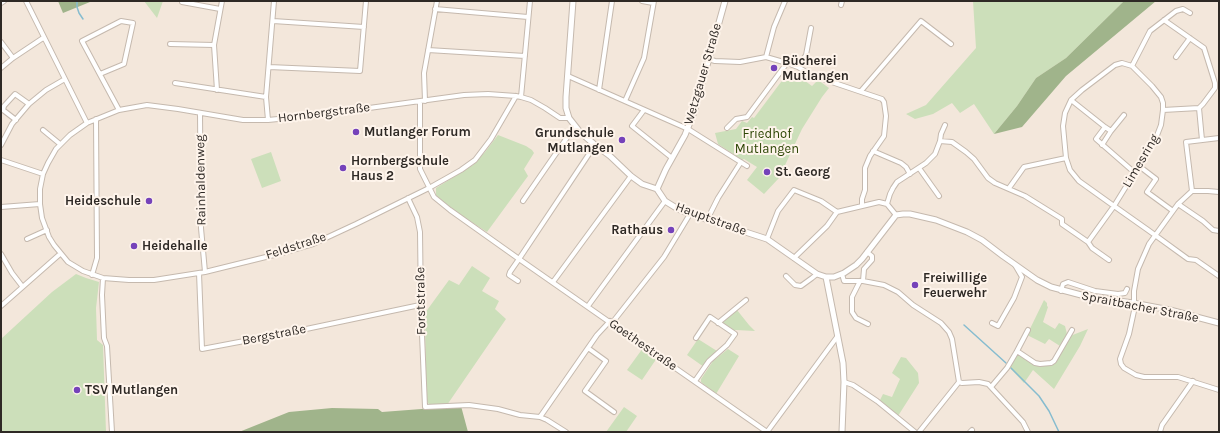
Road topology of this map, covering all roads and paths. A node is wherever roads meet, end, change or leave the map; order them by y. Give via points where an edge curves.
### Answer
1 (26, 1) edge
2 (222, 1) edge
3 (274, 1) edge
4 (366, 1) edge
5 (437, 1) edge
6 (530, 1) edge
7 (573, 1) edge
8 (612, 1) edge
9 (642, 1) edge
10 (725, 1) edge
11 (785, 1) edge
12 (182, 2) edge
13 (653, 2) edge
14 (220, 9) junction
15 (435, 9) junction
16 (1190, 13) dead end
17 (528, 17) junction
18 (1164, 20) junction
19 (273, 21) junction
20 (364, 27) junction
21 (812, 28) dead end
22 (43, 38) junction
23 (1190, 38) junction
24 (1, 42) edge
25 (170, 44) dead end
26 (951, 44) dead end
27 (214, 45) junction
28 (428, 50) junction
29 (525, 56) junction
30 (766, 57) junction
31 (1176, 57) dead end
32 (13, 58) junction
33 (708, 59) junction
34 (787, 62) junction
35 (1132, 66) junction
36 (798, 67) junction
37 (1, 68) edge
38 (269, 68) junction
39 (100, 74) junction
40 (568, 76) junction
41 (65, 79) junction
42 (175, 83) dead end
43 (217, 90) junction
44 (599, 90) junction
45 (861, 92) junction
46 (516, 96) junction
47 (266, 97) junction
48 (521, 97) junction
49 (1071, 100) junction
50 (425, 101) junction
51 (625, 101) junction
52 (420, 102) junction
53 (29, 104) junction
54 (1199, 108) junction
55 (119, 110) junction
56 (644, 110) junction
57 (1163, 110) junction
58 (200, 113) junction
59 (1124, 115) dead end
60 (96, 118) junction
61 (569, 118) junction
62 (16, 120) junction
63 (268, 120) junction
64 (87, 123) junction
65 (945, 125) dead end
66 (575, 126) junction
67 (1104, 127) junction
68 (78, 128) joint
69 (727, 128) dead end
70 (688, 129) junction
71 (43, 130) dead end
72 (1111, 131) junction
73 (1219, 138) edge
74 (1202, 140) junction
75 (940, 141) junction
76 (60, 144) junction
77 (1, 145) edge
78 (594, 145) junction
79 (1102, 145) junction
80 (873, 151) junction
81 (672, 158) junction
82 (1066, 158) junction
83 (1, 160) edge
84 (741, 162) junction
85 (747, 166) dead end
86 (1139, 166) junction
87 (919, 168) junction
88 (1135, 173) junction
89 (43, 174) junction
90 (910, 174) junction
91 (631, 176) junction
92 (429, 188) junction
93 (1009, 188) junction
94 (657, 189) junction
95 (1192, 191) junction
96 (1219, 192) edge
97 (939, 196) dead end
98 (408, 198) junction
99 (523, 201) dead end
100 (665, 201) junction
101 (40, 204) junction
102 (888, 204) junction
103 (1178, 204) junction
104 (862, 205) junction
105 (1114, 206) junction
106 (1, 207) edge
107 (1173, 211) junction
108 (837, 212) junction
109 (690, 214) junction
110 (896, 215) junction
111 (707, 220) junction
112 (47, 230) junction
113 (1219, 231) edge
114 (1156, 235) junction
115 (27, 239) dead end
116 (767, 239) junction
117 (1088, 242) junction
118 (868, 252) junction
119 (1, 254) edge
120 (60, 254) junction
121 (794, 258) junction
122 (520, 259) junction
123 (1109, 260) dead end
124 (1014, 265) junction
125 (205, 272) junction
126 (199, 273) junction
127 (92, 274) junction
128 (817, 274) junction
129 (842, 274) junction
130 (786, 276) dead end
131 (1219, 276) edge
132 (826, 277) junction
133 (103, 278) junction
134 (518, 281) dead end
135 (862, 281) junction
136 (553, 282) junction
137 (22, 286) junction
138 (1127, 289) dead end
139 (1061, 291) junction
140 (746, 300) dead end
141 (1133, 303) junction
142 (420, 305) junction
143 (1, 306) edge
144 (588, 306) junction
145 (611, 322) junction
146 (718, 323) junction
147 (992, 323) dead end
148 (1219, 323) edge
149 (868, 324) dead end
150 (1028, 330) dead end
151 (1072, 330) dead end
152 (837, 337) junction
153 (696, 338) dead end
154 (588, 348) junction
155 (1017, 351) junction
156 (695, 381) junction
157 (1193, 381) junction
158 (844, 382) junction
159 (959, 382) junction
160 (991, 387) junction
161 (1219, 390) edge
162 (614, 412) dead end
163 (540, 417) junction
164 (112, 432) edge
165 (566, 432) edge
166 (767, 432) edge
167 (842, 432) edge
168 (916, 432) edge
169 (919, 432) edge
170 (1028, 432) edge
171 (1160, 432) edge

1 - 22 street
2 - 14 street
3 - 19 street
4 - 20 street
5 - 15 street
6 - 17 street
7 - 40 street
8 - 44 street
9 - 13 street
10 - 33 street, Wetzgauer Straße
11 - 30 street via 774,27
12 - 14 street
13 - 51 street via 644,58
14 - 27 street
15 - 17 street
15 - 28 street
16 - 18 street via 1183,9
17 - 29 street
18 - 23 street
18 - 35 street via 1150,31
19 - 20 street
19 - 38 street
20 - 38 street via 360,71
21 - 36 street via 806,55
22 - 32 street
22 - 41 street
23 - 31 street
23 - 54 street via 1204,48 1215,83 1215,88
24 - 32 street
25 - 27 street
26 - 45 street via 921,21
27 - 43 street
28 - 29 street
28 - 50 street via 424,73
29 - 48 street
30 - 33 street via 740,62
30 - 34 street
32 - 37 street
33 - 70 street, Wetzgauer Straße
34 - 36 street
34 - 69 street via 747,118 736,119
35 - 49 street via 1115,65
35 - 57 street, Limesring via 1161,97
36 - 45 street via 812,75
38 - 47 street
39 - 39 street via 82,41 122,21 133,23 124,64
39 - 55 street
40 - 44 street
40 - 61 street via 566,108
41 - 53 street
41 - 64 street
42 - 43 street
43 - 47 street
44 - 51 street
45 - 80 street via 884,102 884,136
46 - 48 street, Hornbergstraße
46 - 50 street, Hornbergstraße via 488,94
46 - 92 street, Feldstraße via 491,139 475,160
47 - 63 street
48 - 61 street, Hornbergstraße via 531,100 560,118
49 - 67 street
49 - 82 street via 1063,126
50 - 52 street, Hornbergstraße
51 - 56 street
52 - 63 street, Hornbergstraße
52 - 92 street via 420,169
53 - 62 street
53 - 62 street via 15,94 4,106 3,110
54 - 57 street
54 - 74 street
55 - 58 street, Hornbergstraße via 147,105
55 - 60 street, Hornbergstraße
56 - 70 street
56 - 81 street via 632,126
57 - 86 street, Limesring via 1159,131
58 - 63 street, Hornbergstraße via 243,120
58 - 125 street, Rainhaldenweg via 201,228
59 - 72 street
60 - 64 street, Hornbergstraße
60 - 127 street via 97,258
61 - 66 street
62 - 77 street
64 - 68 street, Hornbergstraße
65 - 75 street
66 - 78 street
66 - 99 street
67 - 72 street
67 - 79 street via 1096,140
68 - 76 street, Feldstraße
70 - 81 street, Wetzgauer Straße
70 - 84 street
71 - 76 street
72 - 79 street
73 - 74 street
74 - 95 street via 1186,142
75 - 87 street via 935,154
75 - 93 street via 952,142 974,159 988,178
76 - 89 street, Feldstraße
78 - 91 street
78 - 122 street
79 - 88 street
80 - 90 street via 901,163
80 - 104 street via 865,168 866,190
81 - 94 street, Wetzgauer Straße
82 - 93 street via 1024,167
82 - 105 street via 1073,176
83 - 89 street
84 - 85 street
84 - 111 street
86 - 88 street, Limesring
86 - 107 street via 1156,179 1147,192
87 - 90 street
87 - 97 street
88 - 105 street, Limesring
89 - 101 street, Feldstraße
90 - 102 street via 893,188
91 - 94 street via 642,184
91 - 136 street
92 - 98 street, Feldstraße
92 - 122 street, Goethestraße via 434,197 450,210
93 - 117 street via 1062,219 1062,224
94 - 100 street, Hauptstraße
95 - 96 street
95 - 103 street
98 - 125 street, Feldstraße via 313,244
98 - 142 street, Forststraße via 417,217 420,232
100 - 109 street, Hauptstraße
100 - 144 street
101 - 106 street
101 - 112 street, Feldstraße
102 - 104 street via 879,202
102 - 110 street
103 - 107 street
103 - 113 street
104 - 108 street
105 - 114 street
105 - 117 street, Limesring
107 - 114 street
108 - 116 street via 822,201 794,190 778,211
108 - 121 street via 827,226
109 - 111 street, Hauptstraße
109 - 145 street via 664,257
110 - 118 street
110 - 124 street, Spraitbacher Straße via 910,214 954,226 982,240
111 - 116 street, Hauptstraße
112 - 115 street
112 - 120 street, Feldstraße
114 - 131 street via 1188,259 1196,260
114 - 141 street via 1145,251 1138,269
116 - 121 street, Hauptstraße
117 - 123 street
118 - 129 street via 856,265
118 - 135 street via 872,260 864,269
119 - 137 street
120 - 127 street, Feldstraße via 75,267
120 - 137 street
121 - 128 street, Hauptstraße
122 - 134 street via 509,274
122 - 136 street, Goethestraße
124 - 139 street, Spraitbacher Straße
124 - 147 street via 1022,277 1014,298 998,326
125 - 126 street, Feldstraße
126 - 133 street, Feldstraße via 154,280
126 - 142 street, Bergstraße via 202,349
127 - 133 street, Feldstraße
128 - 130 street via 801,286 795,285
128 - 132 street, Hauptstraße
129 - 132 street
129 - 135 street via 844,281
132 - 152 street
133 - 164 street via 104,338 107,346
135 - 149 street via 852,297 852,312 856,318
135 - 159 street via 884,285 898,292 913,306 946,328 952,339
136 - 144 street, Goethestraße
137 - 143 street
138 - 139 street, Spraitbacher Straße via 1125,293 1118,294 1095,291 1068,282 1063,284
139 - 141 street, Spraitbacher Straße
140 - 146 street
141 - 148 street, Spraitbacher Straße
141 - 157 street via 1134,311 1120,364 1136,375 1144,377 1178,377
142 - 163 street, Forststraße via 425,407 484,406
144 - 145 street, Goethestraße
145 - 154 street
145 - 156 street, Goethestraße
146 - 153 street via 710,317
146 - 156 street via 735,334 709,361
150 - 155 street
151 - 155 street via 1051,363 1035,363
152 - 158 street
152 - 166 street
154 - 162 street via 606,361 585,391
154 - 163 street
155 - 160 street
156 - 166 street, Goethestraße
157 - 161 street
157 - 171 street via 1162,425
158 - 167 street
158 - 168 street via 877,401
159 - 160 street via 984,383
159 - 169 street
160 - 170 street via 1023,422
163 - 165 street

